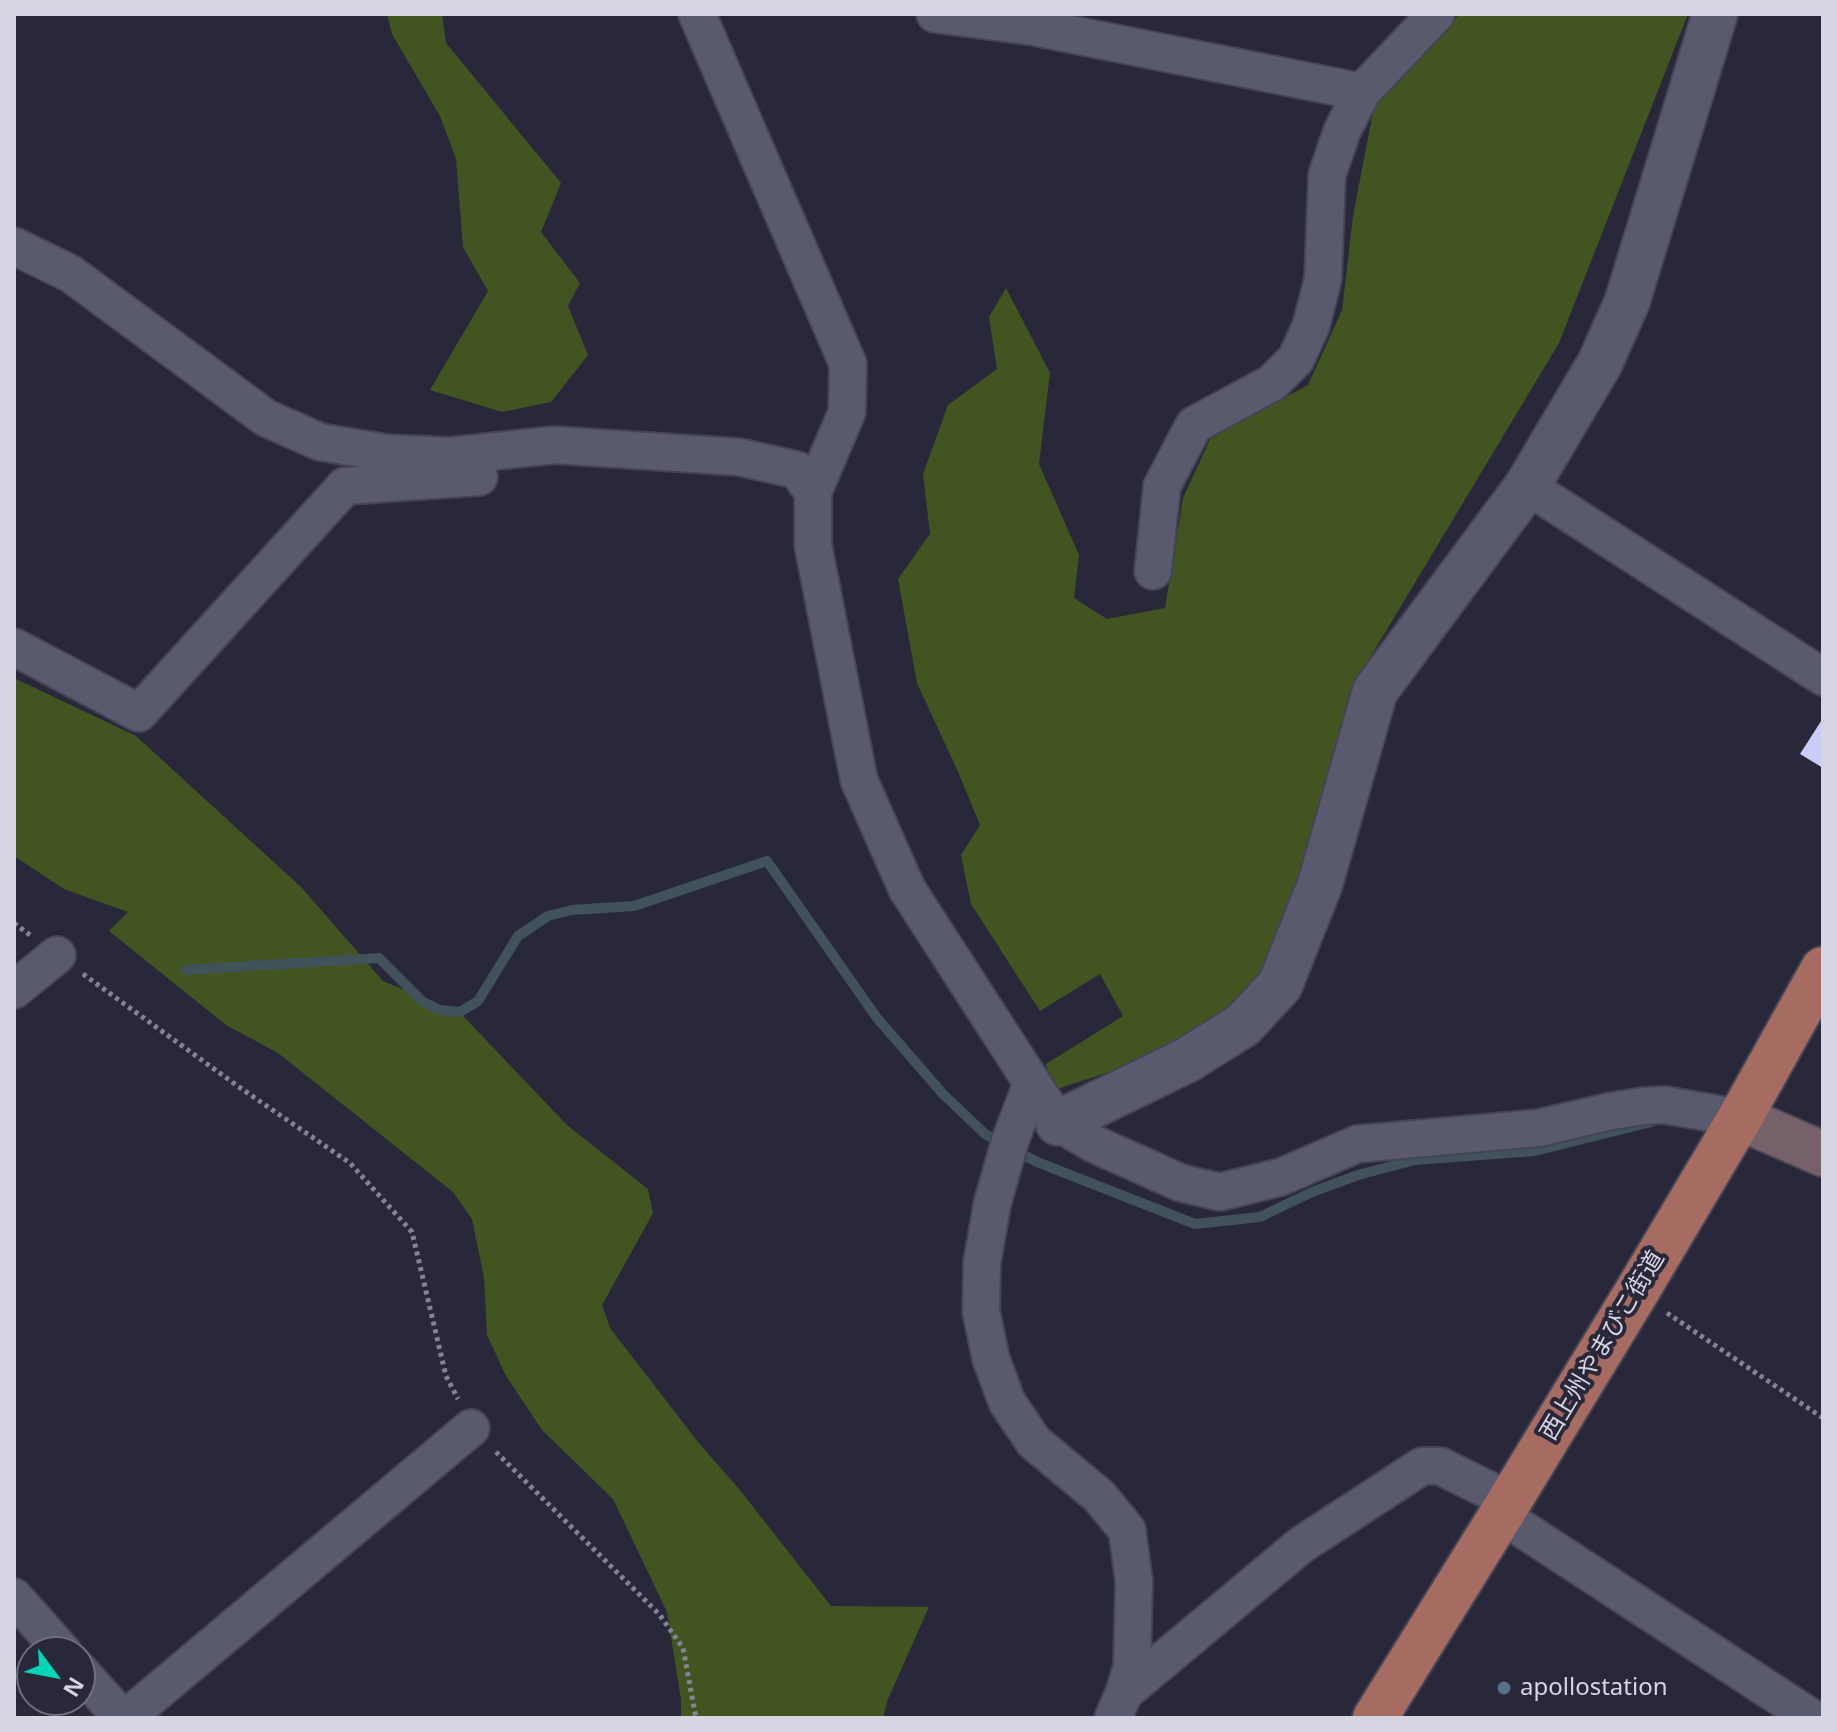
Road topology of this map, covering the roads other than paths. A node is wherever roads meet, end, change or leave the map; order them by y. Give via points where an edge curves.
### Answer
1 (697, 14) edge
2 (935, 14) edge
3 (1436, 14) edge
4 (1715, 14) edge
5 (1035, 21) edge
6 (1362, 92) junction
7 (14, 246) edge
8 (554, 445) junction
9 (1527, 486) junction
10 (813, 492) junction
11 (1153, 571) dead end
12 (14, 647) edge
13 (1823, 677) edge
14 (57, 955) road end
15 (1823, 969) edge
16 (14, 990) edge
17 (1032, 1083) junction
18 (1740, 1118) junction
19 (1058, 1123) junction
20 (1823, 1154) edge
21 (471, 1428) road end
22 (1505, 1508) junction
23 (14, 1597) edge
24 (49, 1636) edge
25 (96, 1688) edge
26 (1119, 1706) edge
27 (124, 1718) edge
28 (1375, 1718) edge
29 (1812, 1718) edge

1 - 10 street via 848,364 847,412
2 - 5 street
3 - 6 street
4 - 9 street via 1627,302 1600,363
5 - 6 street
6 - 11 street via 1327,175 1323,279 1311,326 1296,359 1272,383 1194,425 1162,486
7 - 8 street via 71,274 266,418 320,442 449,456
8 - 10 street via 739,457 797,470
8 - 12 street via 531,465 499,476 345,486 139,713
9 - 13 street
9 - 19 street via 1375,691 1320,884 1280,985 1243,1025 1187,1060
10 - 17 street via 813,545 859,780 907,889
14 - 16 street
15 - 18 highway, 西上州やまびこ街道
17 - 19 street
17 - 26 street via 992,1205 981,1311 1007,1402 1034,1442 1099,1496 1127,1530 1134,1581 1132,1666
18 - 19 street via 1644,1106 1539,1128 1357,1144 1281,1177 1220,1192 1181,1183
18 - 20 main road
18 - 22 highway, 西上州やまびこ街道
21 - 27 street
22 - 26 street via 1440,1466 1422,1466 1301,1545
22 - 28 highway, 西上州やまびこ街道
22 - 29 street
23 - 24 street
25 - 27 street

